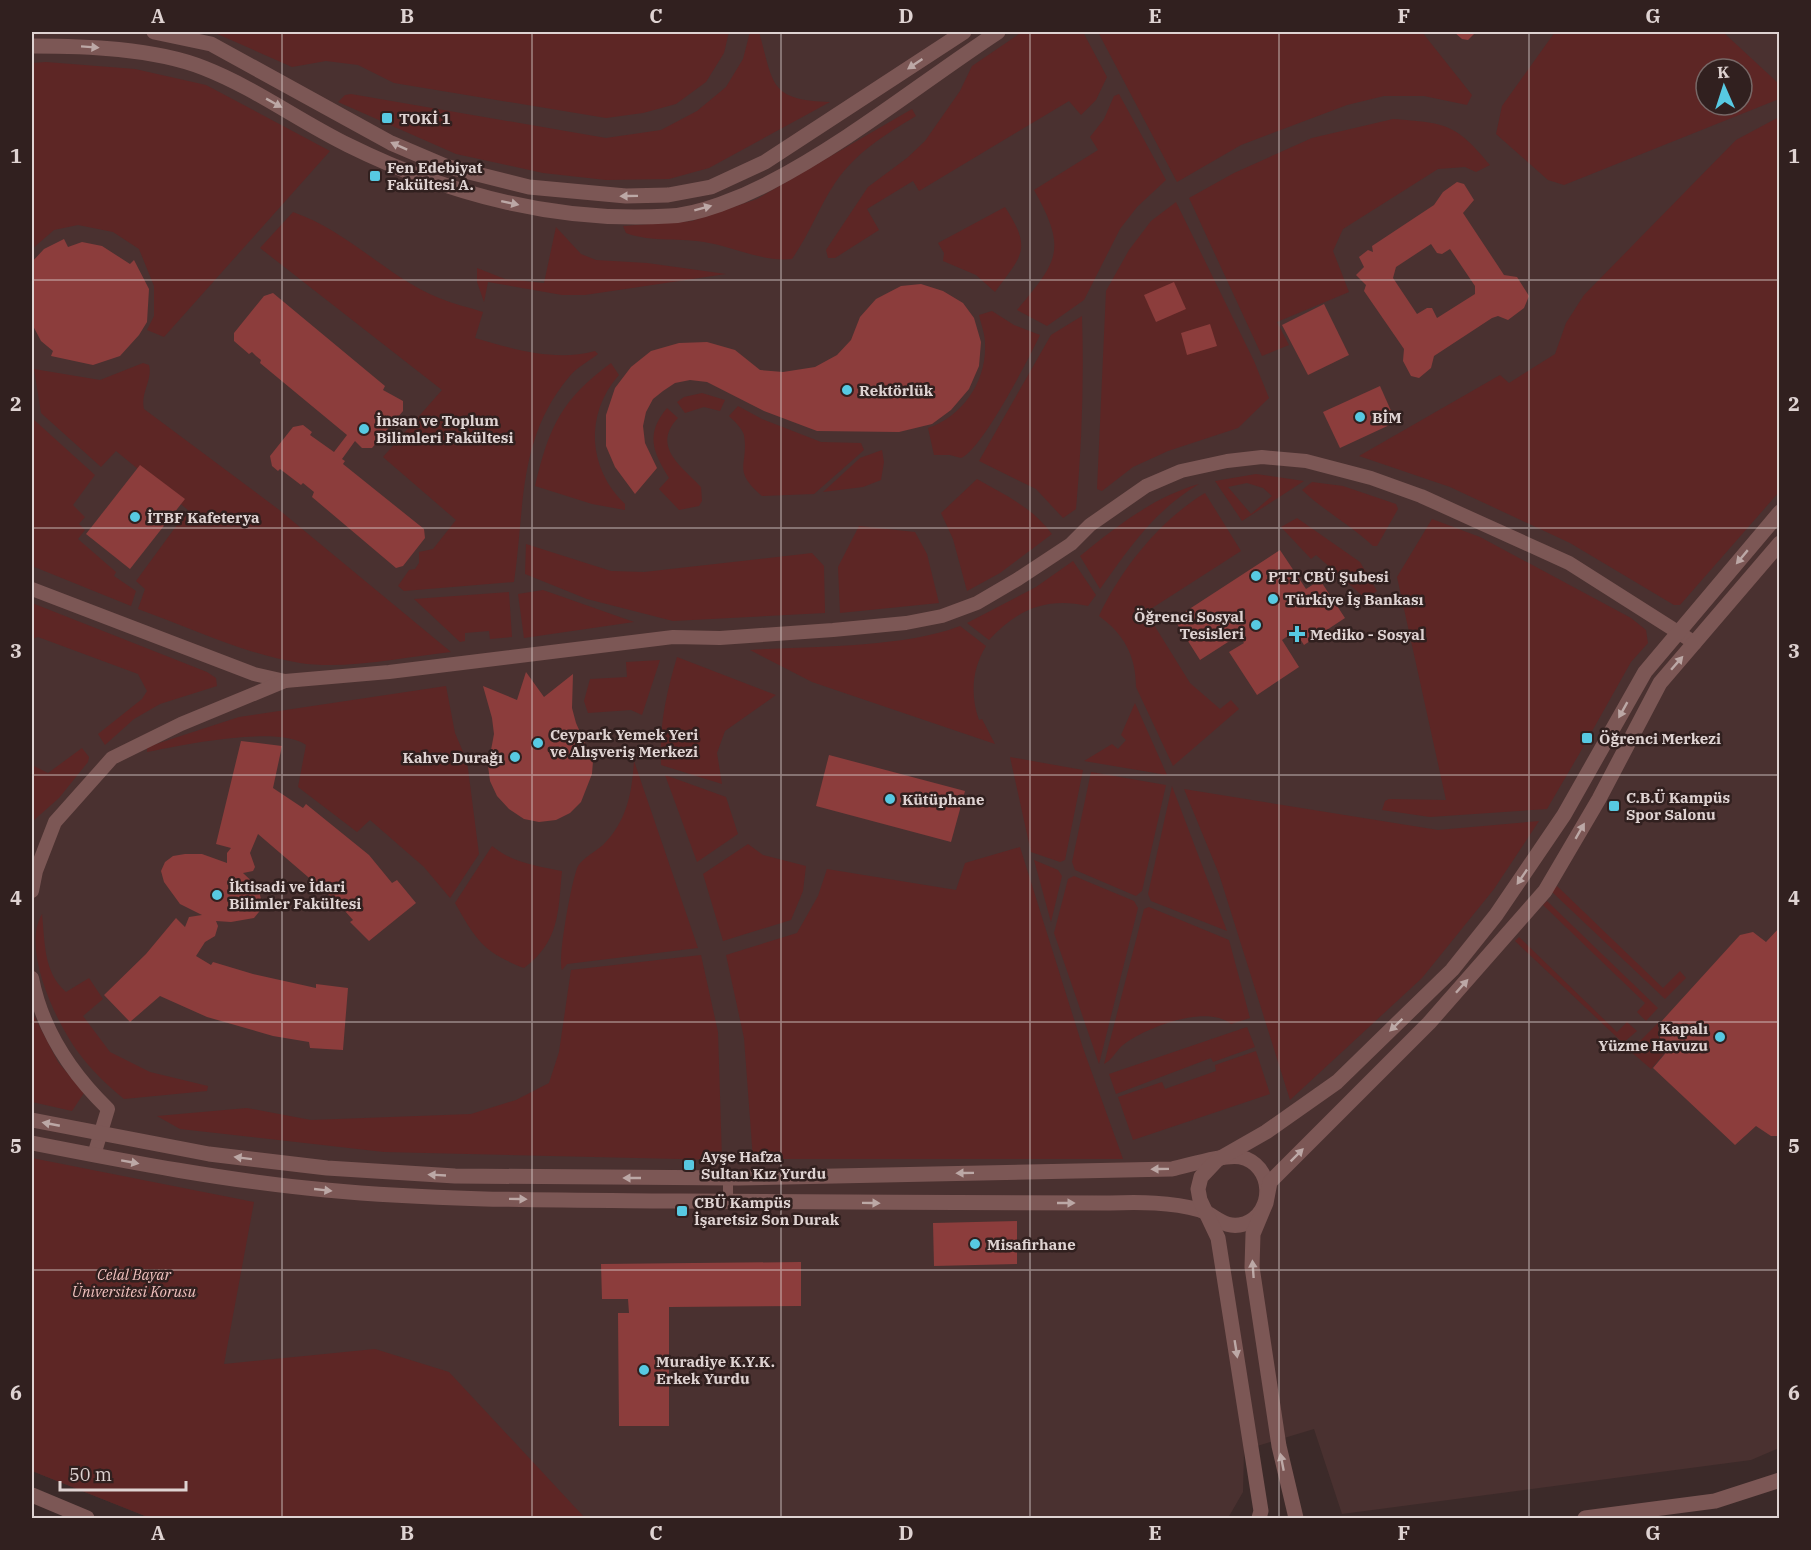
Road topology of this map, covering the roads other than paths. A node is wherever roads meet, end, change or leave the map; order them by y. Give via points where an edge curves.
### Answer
1 (154, 32) edge
2 (964, 32) edge
3 (998, 32) edge
4 (32, 46) edge
5 (1779, 512) edge
6 (1779, 543) edge
7 (32, 588) edge
8 (1679, 632) junction
9 (1695, 643) junction
10 (285, 681) junction
11 (32, 891) edge
12 (32, 978) edge
13 (32, 1120) edge
14 (100, 1133) junction
15 (32, 1143) edge
16 (94, 1155) junction
17 (1217, 1160) junction
18 (728, 1178) junction
19 (728, 1201) junction
20 (1266, 1203) junction
21 (1205, 1211) junction
22 (1779, 1480) edge
23 (32, 1495) edge
24 (87, 1518) edge
25 (1259, 1518) edge
26 (1296, 1518) edge
27 (1585, 1518) edge

2 -> 1 street via 765,162 711,187 668,195 626,196 529,187 445,166 391,143 211,44
4 -> 3 street via 92,46 201,66 345,144 462,193 583,215 671,216 720,204 768,183 878,115
5 -> 8 street
6 - 9 street
7 - 10 street via 254,674
8 - 9 street
8 - 10 street via 1569,563 1421,496 1306,461 1262,458 1203,465 1146,486 1018,579 977,603 942,616 833,630 720,638 673,637
8 -> 17 street via 1645,672 1564,815 1496,915 1452,970 1337,1082 1266,1132
20 -> 9 street via 1270,1182 1429,1023 1545,891 1599,800 1660,683
10 - 11 street via 181,724 112,758 55,822
12 - 14 street via 38,1009 50,1035 89,1091 108,1109
14 -> 13 street
14 - 16 street
18 -> 14 street via 467,1176 327,1168 208,1154
15 - 16 street
16 -> 19 street via 204,1175 327,1190 459,1198
17 -> 18 street via 1172,1169
17 - 20 street via 1240,1157 1260,1169 1266,1179
17 - 21 street via 1208,1167 1200,1183
18 - 19 street
19 -> 21 street via 1164,1202
20 - 21 street via 1253,1219 1243,1224 1222,1224
26 -> 20 street via 1279,1446 1252,1267 1253,1234
21 -> 25 street via 1218,1238
22 - 27 street via 1715,1501
23 - 24 street

